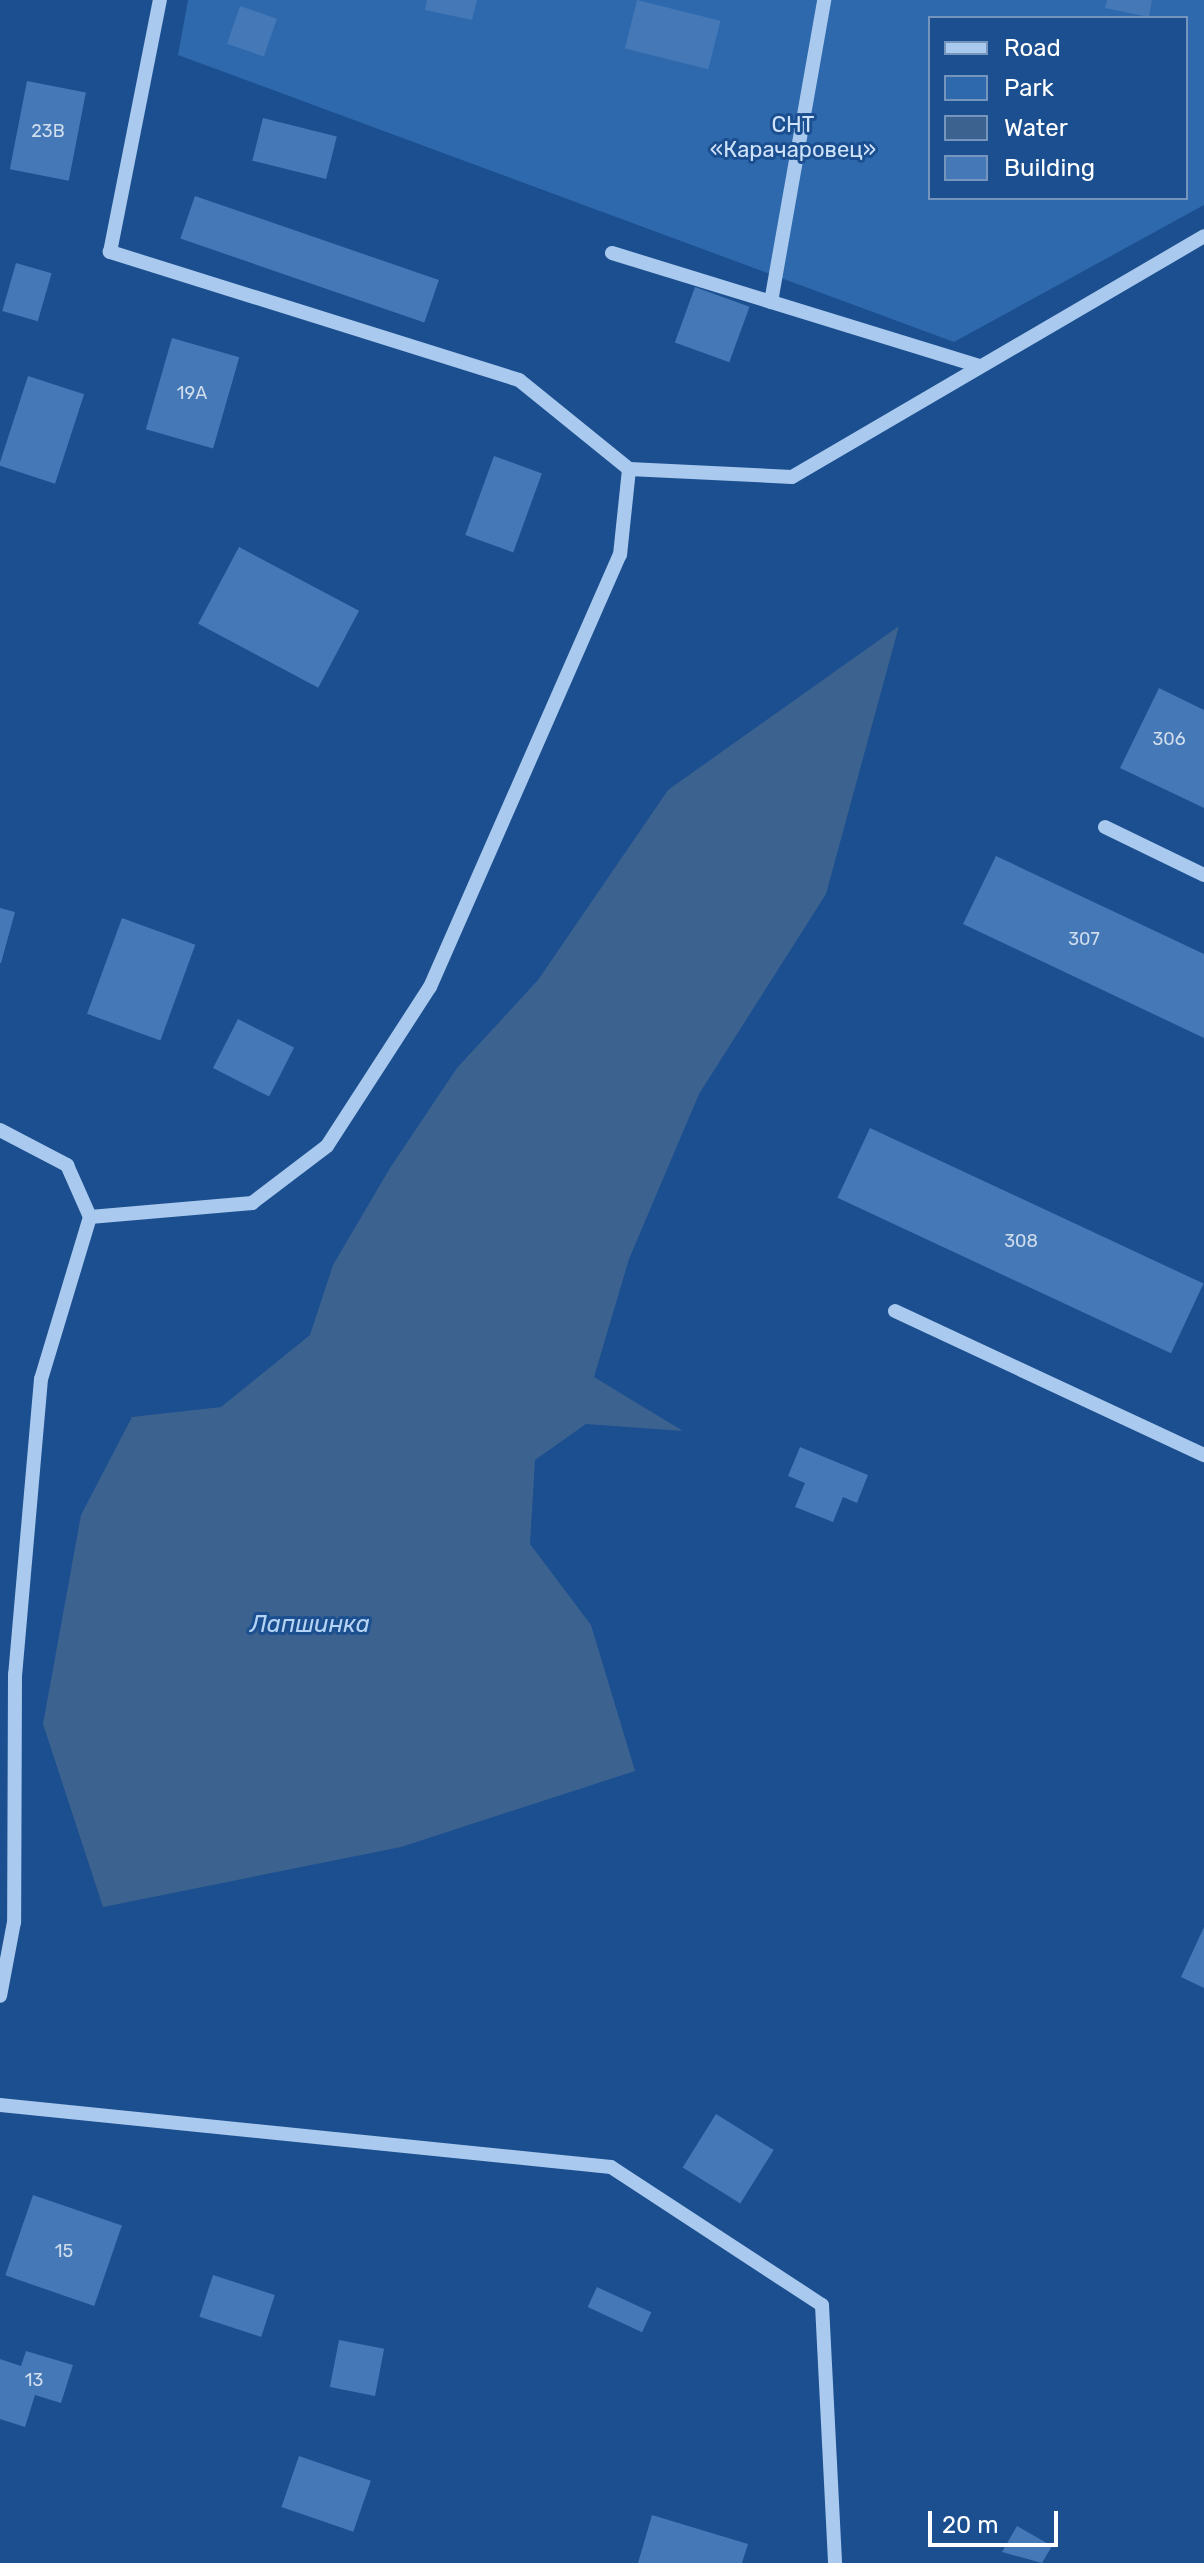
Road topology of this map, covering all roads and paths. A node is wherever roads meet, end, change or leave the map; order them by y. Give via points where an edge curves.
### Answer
1 (160, 0) edge
2 (824, 0) edge
3 (1204, 236) edge
4 (612, 253) dead end
5 (771, 302) junction
6 (980, 366) junction
7 (629, 469) junction
8 (1105, 827) dead end
9 (1204, 875) edge
10 (0, 1130) edge
11 (90, 1217) junction
12 (895, 1311) dead end
13 (1204, 1455) edge
14 (0, 1996) edge
15 (0, 2105) edge
16 (835, 2563) edge

1 - 7 street via 110,252 519,380
2 - 5 street
3 - 6 street
4 - 5 street
5 - 6 street
6 - 7 street via 792,477
7 - 11 street via 620,555 430,987 327,1146 252,1203
8 - 9 street
10 - 11 street via 67,1165
11 - 14 street via 41,1379 15,1674 14,1922
12 - 13 street
15 - 16 street via 611,2167 822,2305

